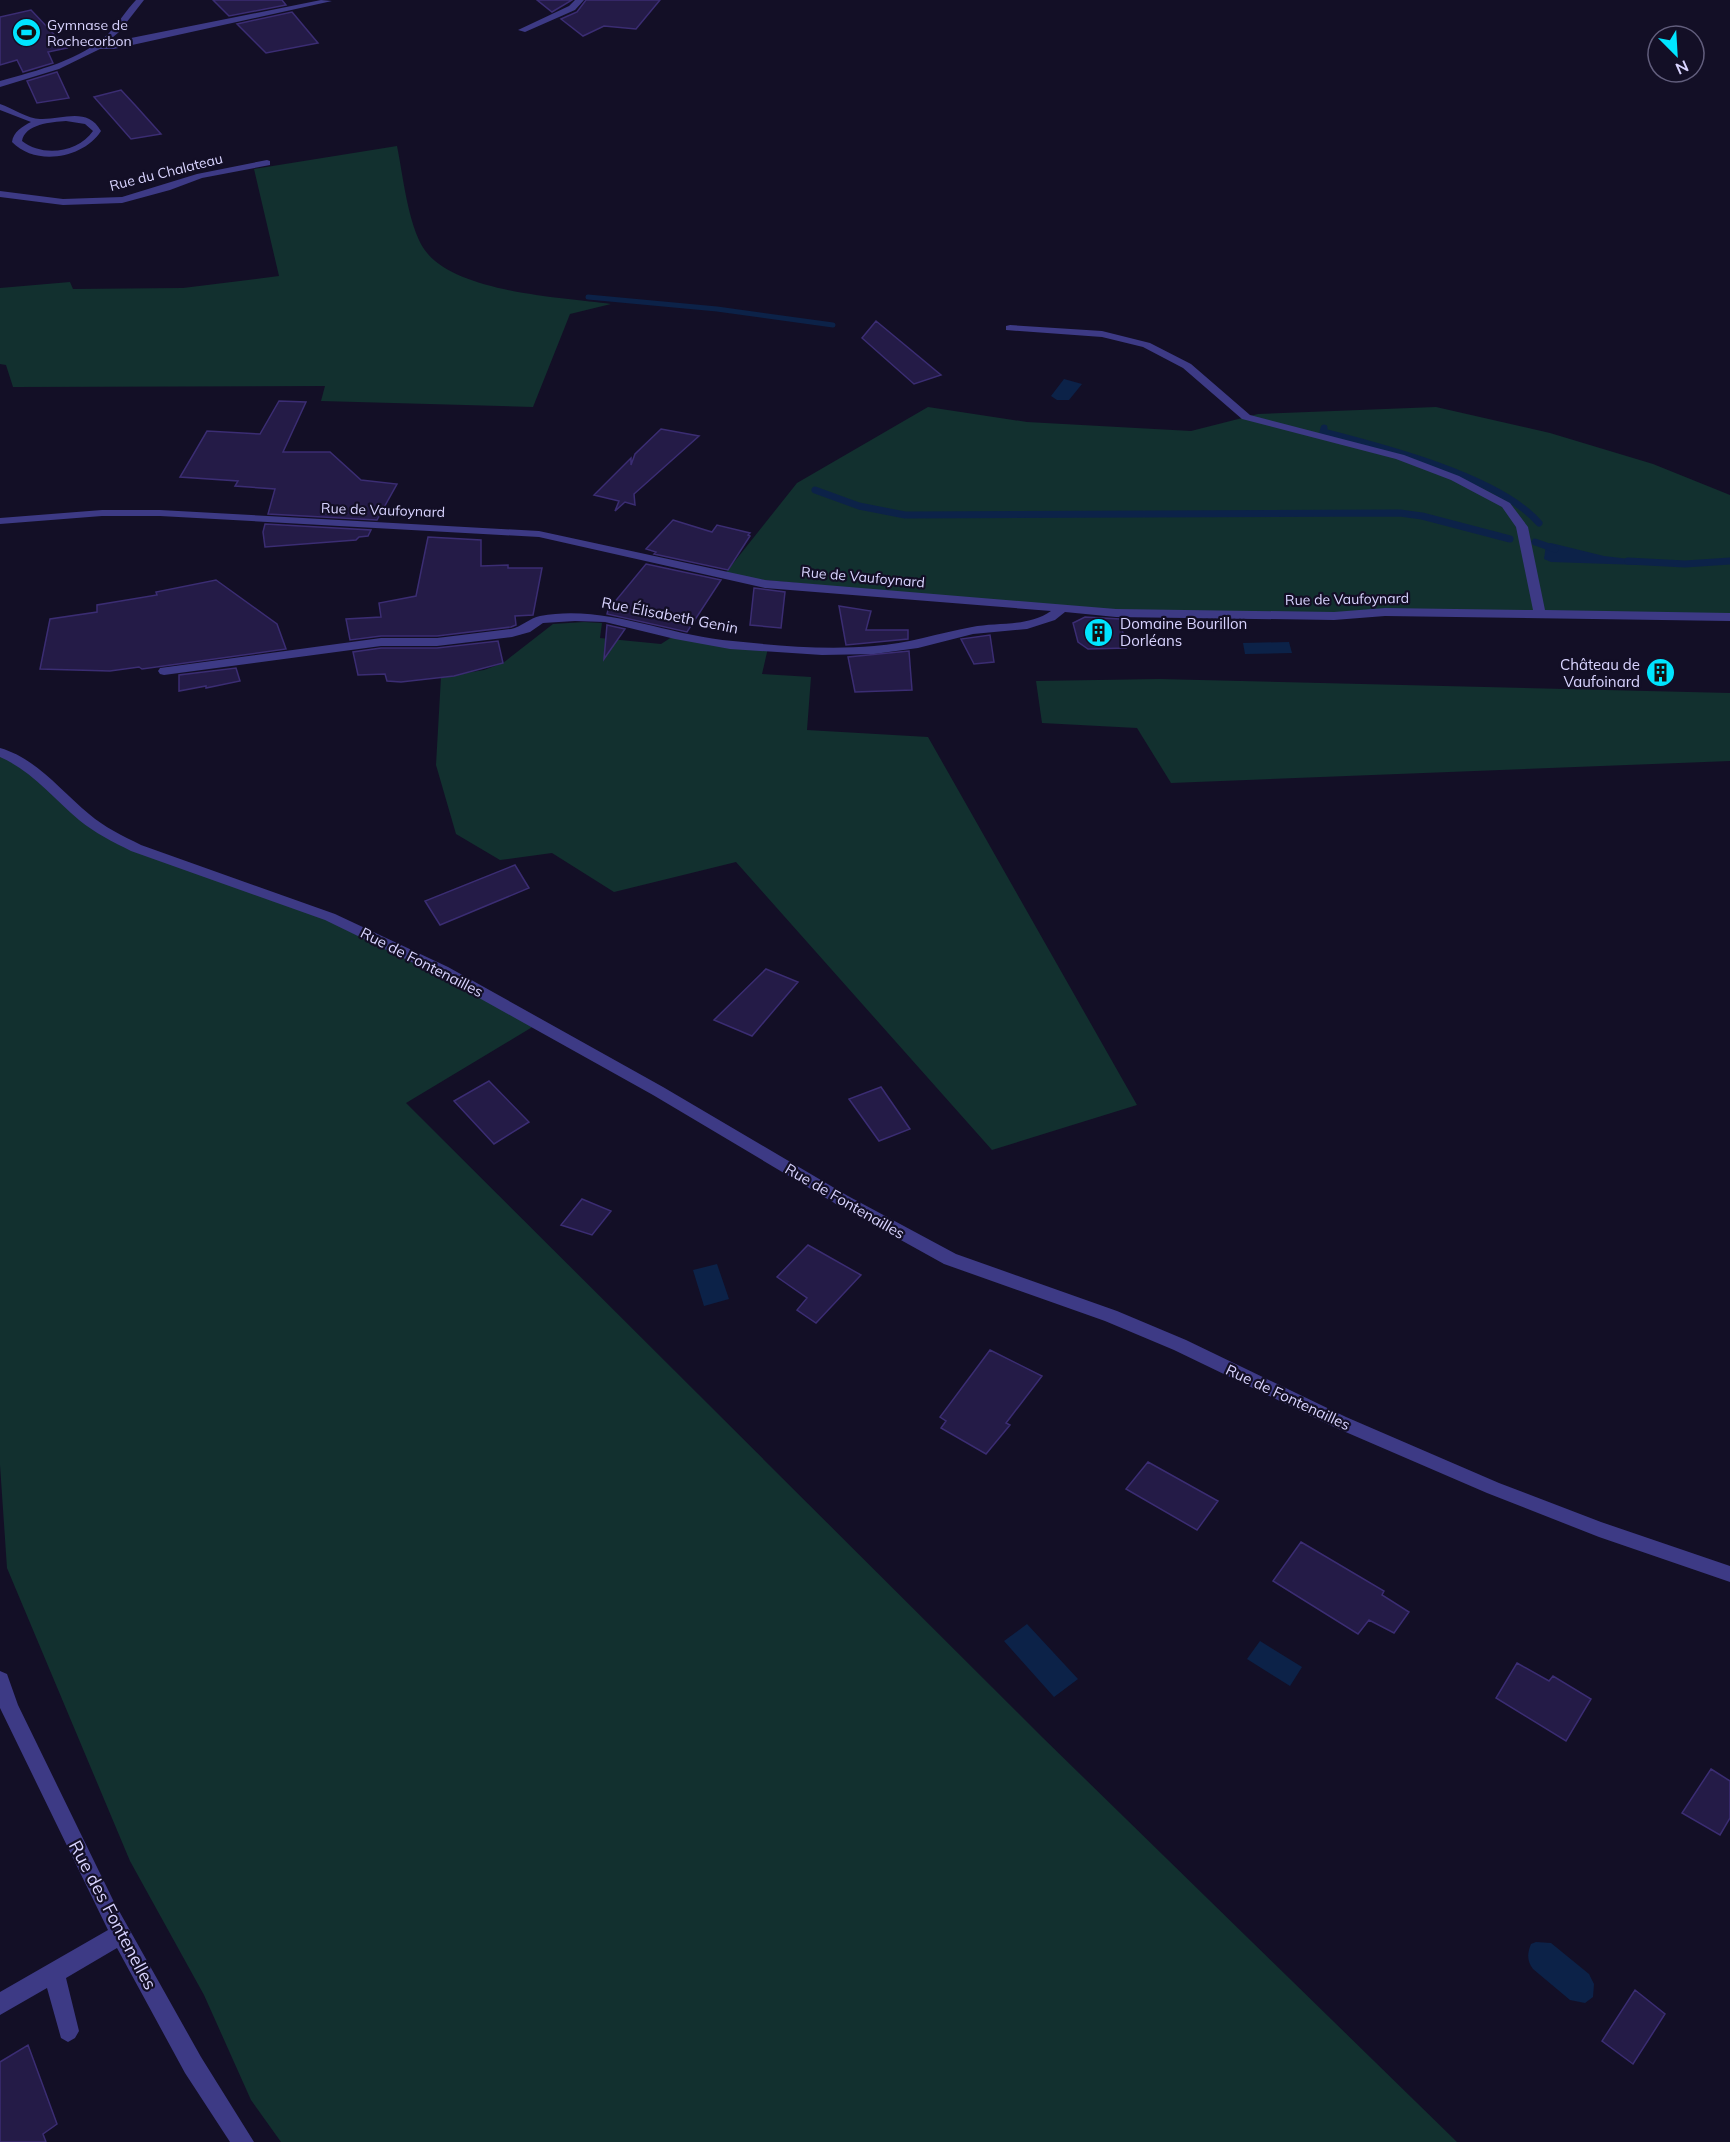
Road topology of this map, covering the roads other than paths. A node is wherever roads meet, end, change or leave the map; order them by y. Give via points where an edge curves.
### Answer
1 (140, 0) edge
2 (580, 0) edge
3 (328, 1) edge
4 (522, 30) dead end
5 (99, 45) junction
6 (0, 84) edge
7 (0, 107) edge
8 (39, 122) junction
9 (267, 163) dead end
10 (0, 194) edge
11 (1010, 328) dead end
12 (0, 521) edge
13 (1062, 609) junction
14 (1540, 614) junction
15 (1730, 617) edge
16 (164, 671) dead end
17 (0, 752) edge
18 (1730, 1574) edge
19 (0, 1680) edge
20 (121, 1934) junction
21 (54, 1973) junction
22 (0, 2004) edge
23 (68, 2031) dead end
24 (243, 2142) edge

1 - 5 street via 118,29
2 - 4 street via 572,8
3 - 5 street via 114,46
5 - 6 street via 60,64
7 - 8 street
8 - 8 street via 78,119 95,125 97,131 88,142 66,151 40,152 21,147 16,137
9 - 10 street, Rue du Chalateau via 200,176 122,200 63,202
11 - 14 street via 1105,334 1149,345 1186,365 1246,417 1400,457 1488,494 1506,505 1522,527
12 - 13 street, Rue de Vaufoynard via 160,513 539,534 765,584
13 - 14 street, Rue de Vaufoynard via 1334,616 1385,612
13 - 16 street, Rue Élisabeth Genin via 1027,625 973,630 874,650 730,645 605,618 575,617 540,620 526,630 512,633 437,642 381,642
14 - 15 street, Rue de Vaufoynard
17 - 18 street, Rue de Fontenailles via 34,770 86,819 110,835 136,848 330,917 443,970 950,1259 1180,1345 1340,1422 1493,1488
19 - 20 street, Rue des Fontenelles via 14,1717
20 - 21 street
20 - 24 street, Rue des Fontenelles via 193,2065
21 - 22 street
21 - 23 street

